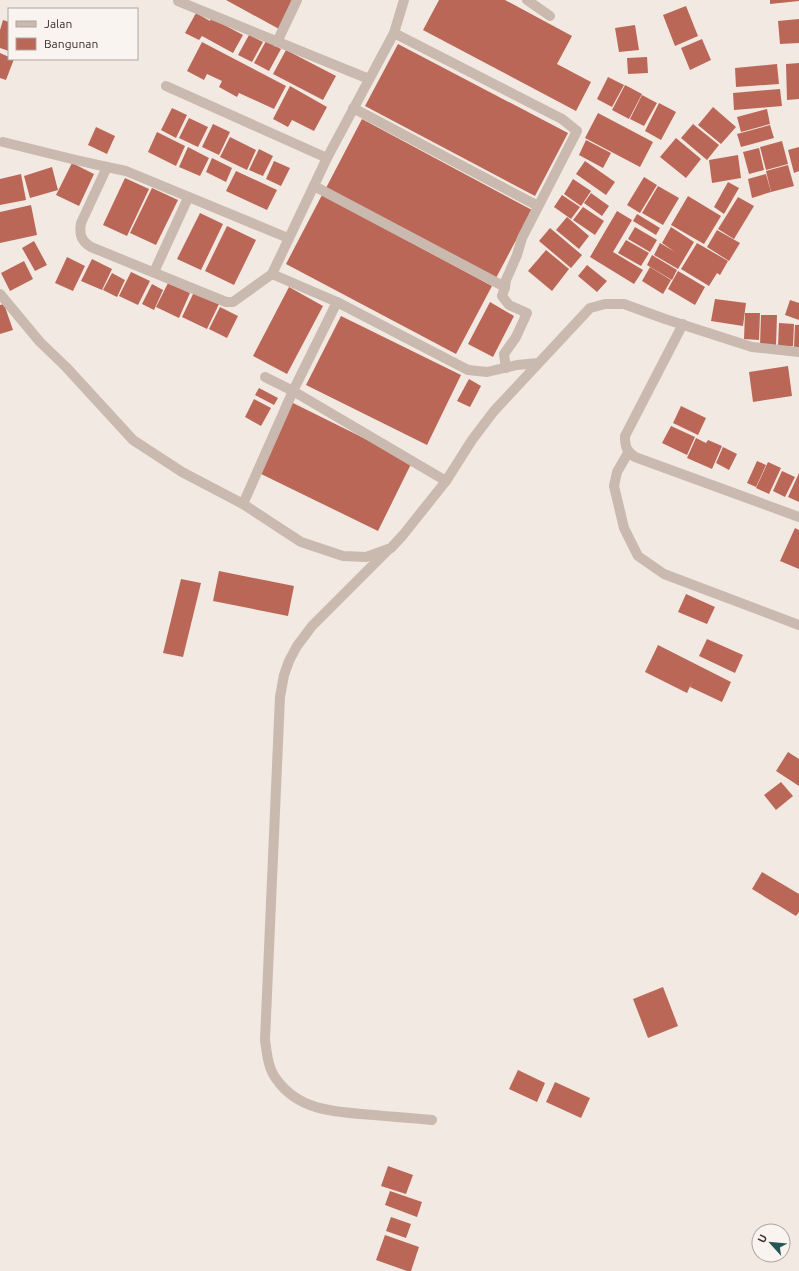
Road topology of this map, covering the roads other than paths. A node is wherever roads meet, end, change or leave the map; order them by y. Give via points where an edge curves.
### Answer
1 (296, 0) edge
2 (404, 0) edge
3 (178, 1) dead end
4 (531, 1) edge
5 (550, 16) dead end
6 (394, 33) junction
7 (277, 42) junction
8 (369, 79) junction
9 (166, 86) dead end
10 (353, 108) junction
11 (3, 142) dead end
12 (327, 158) junction
13 (108, 167) junction
14 (314, 186) junction
15 (188, 198) junction
16 (538, 206) junction
17 (288, 238) junction
18 (154, 272) junction
19 (272, 274) junction
20 (505, 287) junction
21 (0, 294) edge
22 (337, 302) junction
23 (683, 324) junction
24 (799, 352) edge
25 (538, 363) junction
26 (506, 368) junction
27 (265, 377) dead end
28 (293, 391) junction
29 (628, 453) junction
30 (446, 480) junction
31 (243, 504) junction
32 (799, 517) edge
33 (391, 548) junction
34 (799, 625) edge
35 (432, 1120) dead end

1 - 7 street
2 - 6 street
3 - 7 street
4 - 5 street
6 - 8 street
6 - 16 street via 562,119 577,131
7 - 8 street
8 - 10 street
9 - 12 street
10 - 12 street
10 - 16 street
11 - 13 street
12 - 14 street
13 - 15 street via 126,171
13 - 18 street via 81,223 81,237 91,247
14 - 17 street
14 - 20 street
15 - 17 street
15 - 18 street
16 - 20 street via 522,238
17 - 19 street
18 - 19 street via 226,302 234,302
19 - 22 street
20 - 26 street via 502,296 509,305 526,313 516,337 504,354
21 - 31 street via 40,342 132,440 182,472
22 - 26 street via 468,370 487,372
22 - 28 street
23 - 24 street via 752,347
23 - 25 street via 624,304 605,304 590,308
23 - 29 street via 625,436
25 - 26 street
25 - 30 street via 494,411
27 - 28 street
28 - 30 street
28 - 31 street
29 - 32 street
29 - 34 street via 617,472 614,486 624,528 638,556 664,574
30 - 33 street
31 - 33 street via 301,542 343,556 366,557
33 - 35 street via 312,626 297,646 284,675 280,697 265,1040 269,1064 276,1080 289,1094 306,1104 330,1112

